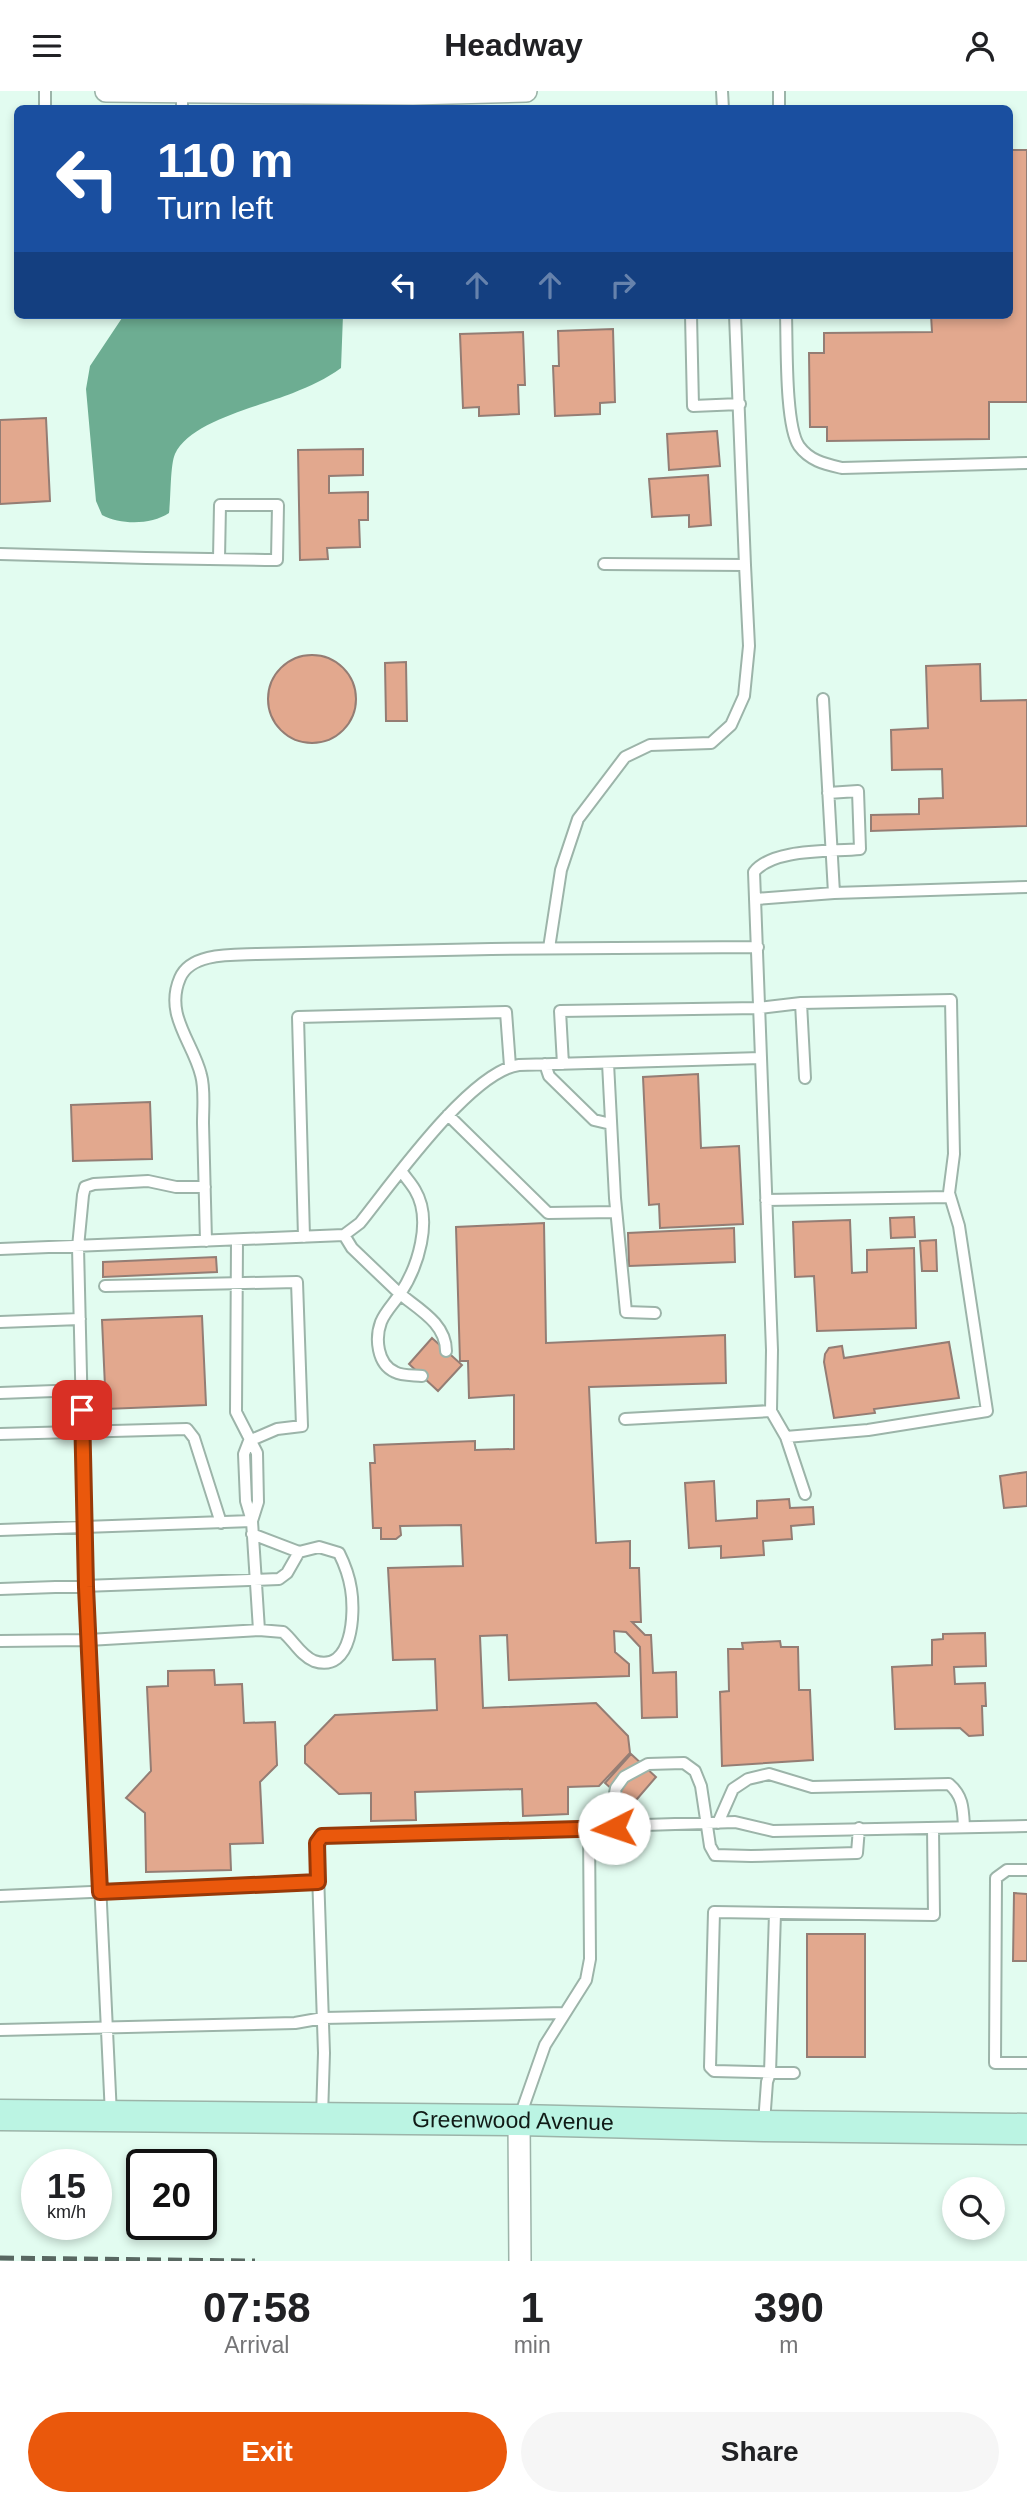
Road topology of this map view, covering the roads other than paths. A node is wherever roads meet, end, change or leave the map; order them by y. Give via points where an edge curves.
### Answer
1 (106, 91) edge
2 (527, 91) edge
3 (182, 92) edge
4 (413, 92) edge
5 (446, 101) edge
6 (691, 319) edge
7 (735, 319) edge
8 (786, 319) edge
9 (740, 404) junction
10 (1027, 463) edge
11 (0, 554) edge
12 (219, 559) junction
13 (604, 564) dead end
14 (744, 565) junction
15 (823, 699) dead end
16 (828, 793) junction
17 (832, 852) junction
18 (1027, 887) edge
19 (834, 893) junction
20 (755, 899) junction
21 (758, 947) junction
22 (549, 948) junction
23 (801, 1003) junction
24 (759, 1008) junction
25 (761, 1058) junction
26 (608, 1063) junction
27 (545, 1064) junction
28 (563, 1064) junction
29 (510, 1066) junction
30 (805, 1078) dead end
31 (448, 1115) junction
32 (611, 1124) junction
33 (402, 1172) junction
34 (205, 1187) junction
35 (950, 1198) junction
36 (766, 1200) junction
37 (616, 1213) junction
38 (344, 1235) junction
39 (304, 1237) junction
40 (237, 1240) junction
41 (206, 1241) junction
42 (78, 1247) junction
43 (0, 1249) edge
44 (238, 1282) junction
45 (105, 1286) dead end
46 (401, 1294) junction
47 (655, 1313) dead end
48 (80, 1319) junction
49 (0, 1322) edge
50 (446, 1352) dead end
51 (422, 1376) dead end
52 (82, 1390) junction
53 (0, 1392) edge
54 (771, 1411) junction
55 (625, 1419) dead end
56 (83, 1431) junction
57 (0, 1434) edge
58 (786, 1437) junction
59 (249, 1441) junction
60 (805, 1494) dead end
61 (252, 1521) junction
62 (221, 1523) junction
63 (85, 1528) junction
64 (0, 1530) edge
65 (252, 1534) junction
66 (299, 1552) junction
67 (255, 1580) junction
68 (86, 1587) junction
69 (0, 1589) edge
70 (259, 1630) junction
71 (88, 1640) junction
72 (0, 1641) edge
73 (713, 1823) junction
74 (964, 1826) junction
75 (1027, 1826) edge
76 (614, 1828) junction
77 (859, 1828) junction
78 (933, 1828) junction
79 (589, 1831) junction
80 (1027, 1870) edge
81 (318, 1882) junction
82 (100, 1892) junction
83 (0, 1896) edge
84 (775, 1913) junction
85 (565, 2013) junction
86 (323, 2018) junction
87 (107, 2028) junction
88 (0, 2030) edge
89 (1027, 2063) edge
90 (771, 2073) junction
91 (794, 2074) dead end
92 (0, 2115) edge
93 (111, 2115) junction
94 (322, 2119) junction
95 (519, 2120) junction
96 (764, 2126) junction
97 (1027, 2129) edge
98 (520, 2261) edge

1 - 3 street
2 - 5 street
3 - 4 street
4 - 5 street
6 - 9 lane via 693,406
7 - 9 lane
8 - 10 lane via 789,410 798,445 816,462 842,468
9 - 14 lane
11 - 12 lane
12 - 12 lane via 278,560 278,505 220,505
13 - 14 lane
14 - 22 lane via 749,646 744,696 731,725 711,743 650,745 625,757 578,819 561,870
15 - 16 lane
16 - 17 lane
16 - 17 lane via 858,791 860,849
17 - 19 lane
17 - 20 lane via 779,855 760,865 754,873
18 - 19 lane
19 - 20 lane
20 - 21 lane
21 - 22 lane
21 - 24 lane
22 - 34 lane via 228,955 189,966 180,977 176,1012 202,1076
23 - 24 lane
23 - 30 lane
23 - 35 lane via 951,1000 954,1154
24 - 25 lane
24 - 28 lane via 560,1011
25 - 26 lane
25 - 36 lane
26 - 28 lane
26 - 32 lane
27 - 28 lane
27 - 29 lane
27 - 32 lane via 549,1076 594,1119
29 - 31 lane via 481,1084
29 - 39 lane via 506,1012 298,1017
31 - 33 lane
31 - 37 lane via 548,1213
32 - 37 lane
33 - 38 lane
33 - 46 lane via 416,1191 422,1243
34 - 41 lane
34 - 42 lane via 148,1181 85,1187
35 - 36 lane
35 - 58 lane via 959,1226 987,1411 868,1430
36 - 54 lane
37 - 47 lane via 626,1312
38 - 39 lane
38 - 46 lane
39 - 40 lane
40 - 41 lane
40 - 44 lane
41 - 42 lane
42 - 43 lane
42 - 48 lane
44 - 45 lane
44 - 59 lane via 236,1412
44 - 59 lane via 297,1282 302,1426 277,1429
46 - 50 lane via 436,1323 446,1341
46 - 51 lane via 381,1321 379,1353 395,1373
48 - 49 lane
48 - 52 lane
52 - 53 lane
52 - 56 lane
54 - 55 lane
54 - 58 lane
56 - 57 lane
56 - 62 lane via 187,1429 194,1438
56 - 63 lane
58 - 60 lane
59 - 61 lane via 244,1454 246,1501
61 - 62 lane
61 - 65 lane
62 - 63 lane
63 - 64 lane
63 - 68 lane
65 - 66 lane
65 - 67 lane
66 - 67 lane via 279,1579
66 - 70 lane via 330,1549 340,1553 346,1567 352,1617 342,1654 333,1661 312,1661 282,1632
67 - 68 lane
67 - 70 lane
68 - 69 lane
68 - 71 lane
70 - 71 lane
71 - 72 lane
71 - 82 lane
73 - 74 lane via 733,1789 748,1779 769,1775 812,1787 948,1784 959,1793
73 - 76 lane
73 - 76 lane via 702,1807 695,1771 684,1763 648,1764 624,1777 616,1788
73 - 77 lane via 735,1822 773,1831
73 - 77 lane via 710,1846 715,1855 857,1853
74 - 75 lane
74 - 78 lane
76 - 79 lane
77 - 78 lane
78 - 84 lane via 934,1915
79 - 81 lane via 322,1836 317,1843
79 - 85 lane via 590,1959 586,1980
80 - 89 lane via 1007,1870 996,1878 995,2063
81 - 82 lane
81 - 86 lane
82 - 83 lane
82 - 87 lane
84 - 90 lane
84 - 90 lane via 714,1912 713,1938 710,2067 714,2071
85 - 86 lane
85 - 95 lane via 545,2045
86 - 87 lane via 295,2023
86 - 94 lane
87 - 88 lane
87 - 93 lane
90 - 91 lane
90 - 96 lane
92 - 93 main road, Greenwood Avenue
93 - 94 main road, Greenwood Avenue
94 - 95 main road, Greenwood Avenue
95 - 96 main road, Greenwood Avenue
95 - 98 street
96 - 97 main road, Greenwood Avenue

